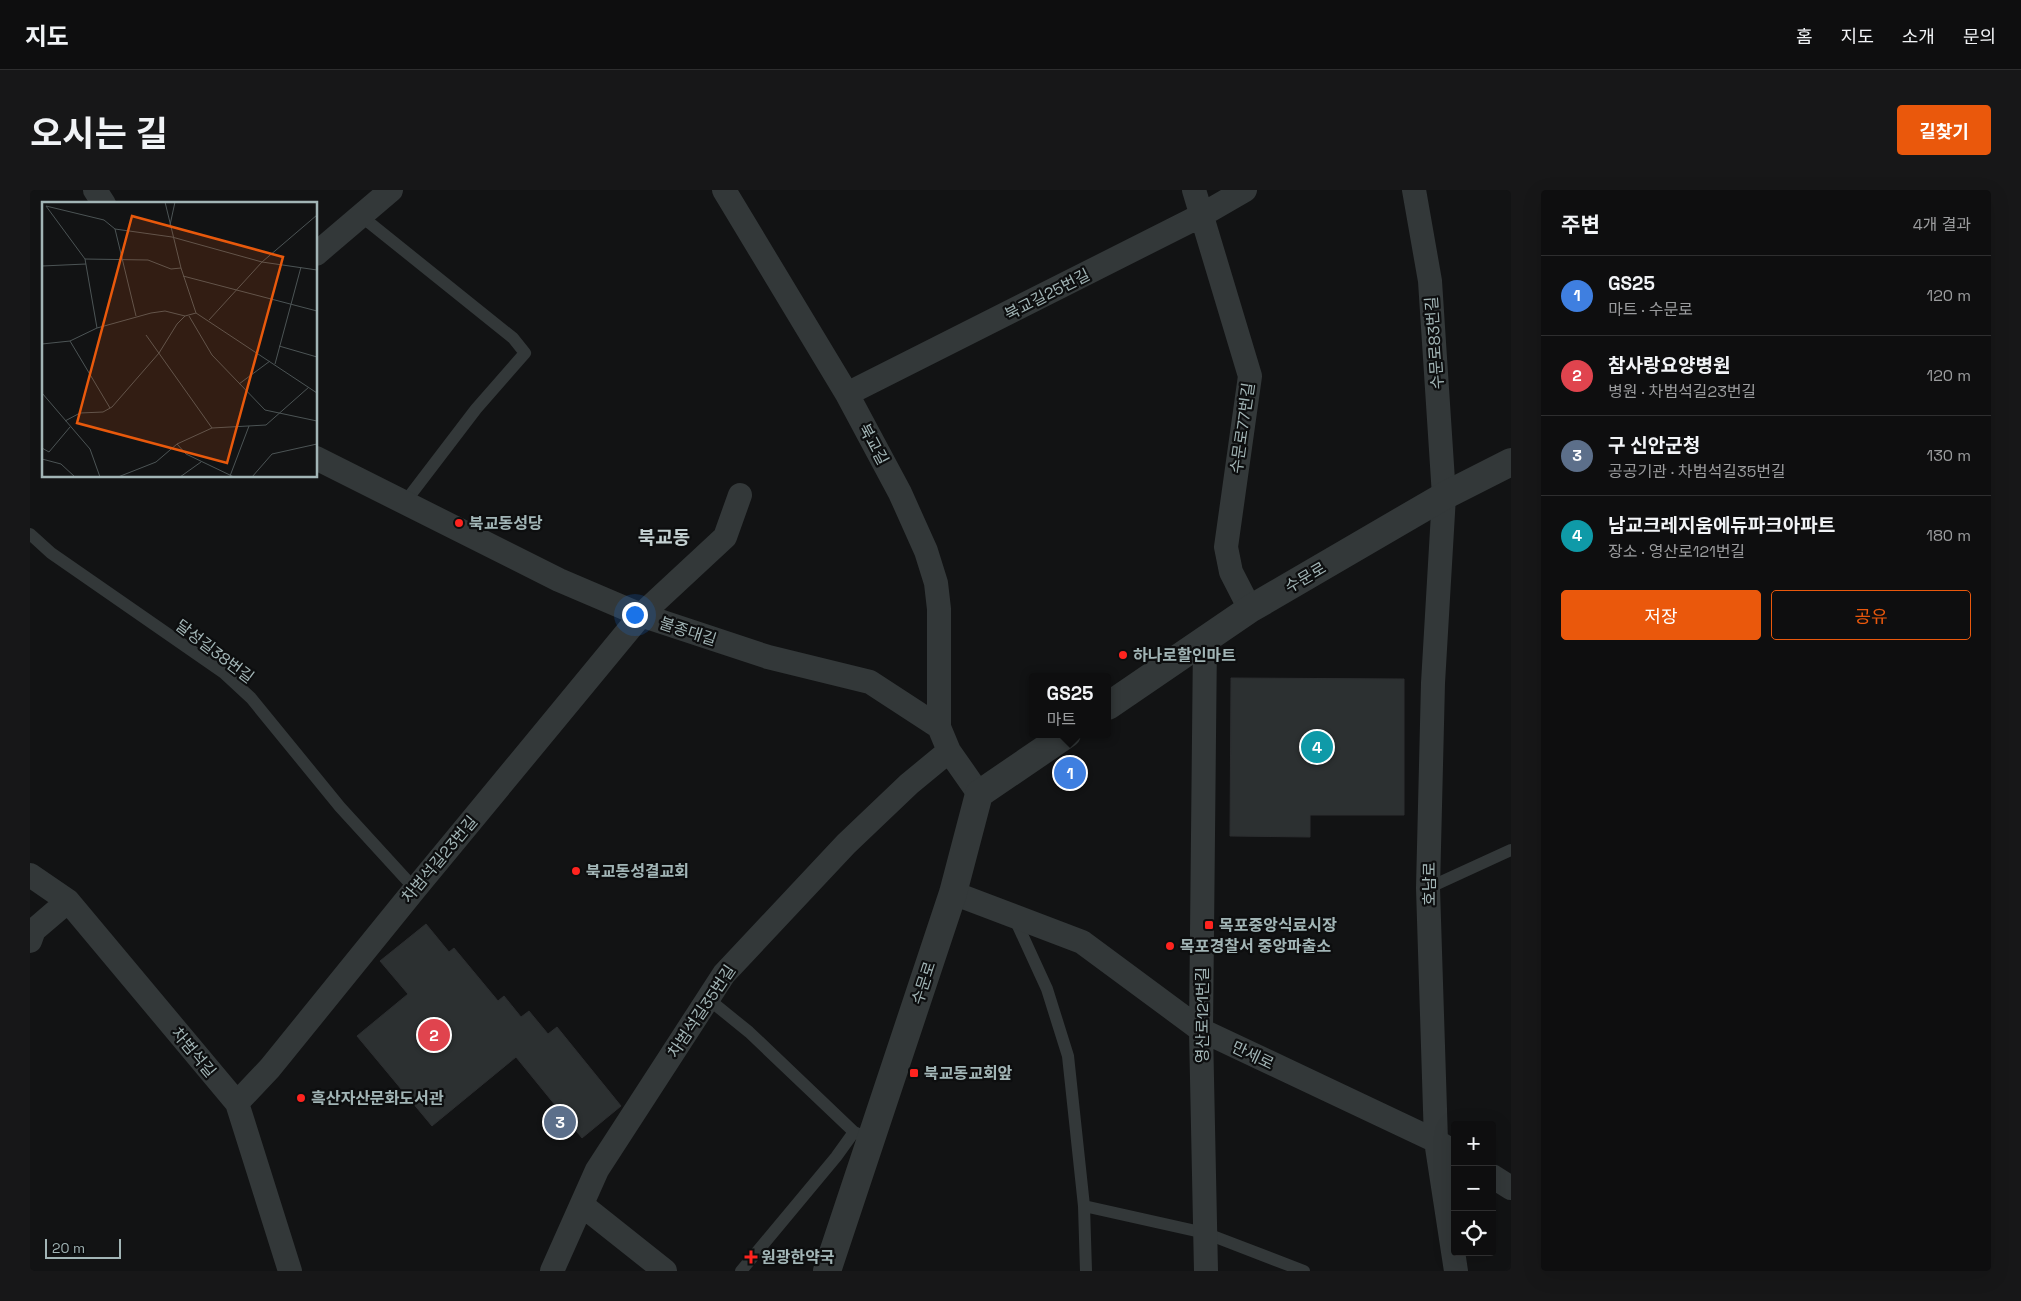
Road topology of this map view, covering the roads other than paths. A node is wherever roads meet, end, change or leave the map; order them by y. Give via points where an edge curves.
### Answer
1 (95, 190) edge
2 (390, 190) edge
3 (724, 190) edge
4 (1194, 190) edge
5 (1245, 190) edge
6 (1414, 190) edge
7 (103, 202) edge
8 (361, 216) junction
9 (1200, 216) junction
10 (318, 252) edge
11 (848, 394) junction
12 (318, 459) edge
13 (1511, 462) edge
14 (740, 496) dead end
15 (1444, 496) junction
16 (405, 502) junction
17 (30, 534) edge
18 (1250, 609) junction
19 (641, 615) junction
20 (1206, 640) junction
21 (1111, 704) edge
22 (939, 726) junction
23 (1061, 738) edge
24 (949, 751) junction
25 (979, 794) junction
26 (1511, 850) edge
27 (30, 876) edge
28 (1428, 888) junction
29 (415, 889) junction
30 (953, 893) junction
31 (68, 901) junction
32 (1013, 914) junction
33 (30, 941) edge
34 (707, 998) junction
35 (1201, 1030) junction
36 (236, 1103) junction
37 (863, 1135) junction
38 (1445, 1147) edge
39 (1496, 1179) edge
40 (1511, 1188) edge
41 (582, 1205) junction
42 (1084, 1206) junction
43 (1205, 1233) junction
44 (290, 1271) edge
45 (552, 1271) edge
46 (665, 1271) edge
47 (741, 1271) edge
48 (827, 1271) edge
49 (1086, 1271) edge
50 (1206, 1271) edge
51 (1304, 1271) edge
52 (1456, 1271) edge

1 - 7 street
2 - 8 street
3 - 11 street, 북교길
4 - 9 street, 수문로77번길
5 - 9 street, 북교길25번길
6 - 15 street, 수문로83번길 via 1430,281
8 - 10 street
8 - 16 lane via 513,338 525,353 476,409
9 - 11 street, 북교길25번길
9 - 18 street, 수문로77번길 via 1250,376 1226,547 1231,572
11 - 22 street, 북교길 via 900,493 926,551 936,583
12 - 16 street, 불종대길
13 - 15 street, 수문로
14 - 19 street, 차범석길23번길 via 725,536
15 - 18 street, 수문로
15 - 28 street, 호남로 via 1432,683
16 - 19 street, 불종대길 via 559,580
17 - 29 lane, 달성길38번길 via 51,553 224,673 251,698 340,807
18 - 20 street, 수문로
19 - 22 street, 불종대길 via 768,657 870,682
19 - 29 street, 차범석길23번길
20 - 21 street, 수문로
20 - 35 street, 영산로121번길
22 - 24 street
23 - 25 street
24 - 25 street
24 - 34 street, 차범석길35번길 via 846,844 744,951
25 - 30 street, 수문로
26 - 28 lane
27 - 31 street, 차범석길
28 - 38 street, 호남로
29 - 36 street, 차범석길23번길 via 270,1068
30 - 32 street, 만세로
30 - 37 street, 수문로
31 - 33 street via 34,930
31 - 36 street, 차범석길
32 - 35 street, 만세로 via 1082,942
32 - 42 lane via 1047,989 1068,1056
34 - 37 lane
34 - 41 street, 차범석길35번길 via 598,1170
35 - 38 street, 만세로
35 - 43 street, 영산로121번길
36 - 44 street, 차범석길
37 - 47 lane via 836,1157
37 - 48 street, 수문로
38 - 52 street, 호남로
39 - 40 street
41 - 45 street, 차범석길35번길
41 - 46 street
42 - 43 lane
42 - 49 lane
43 - 50 street, 영산로121번길
43 - 51 lane

